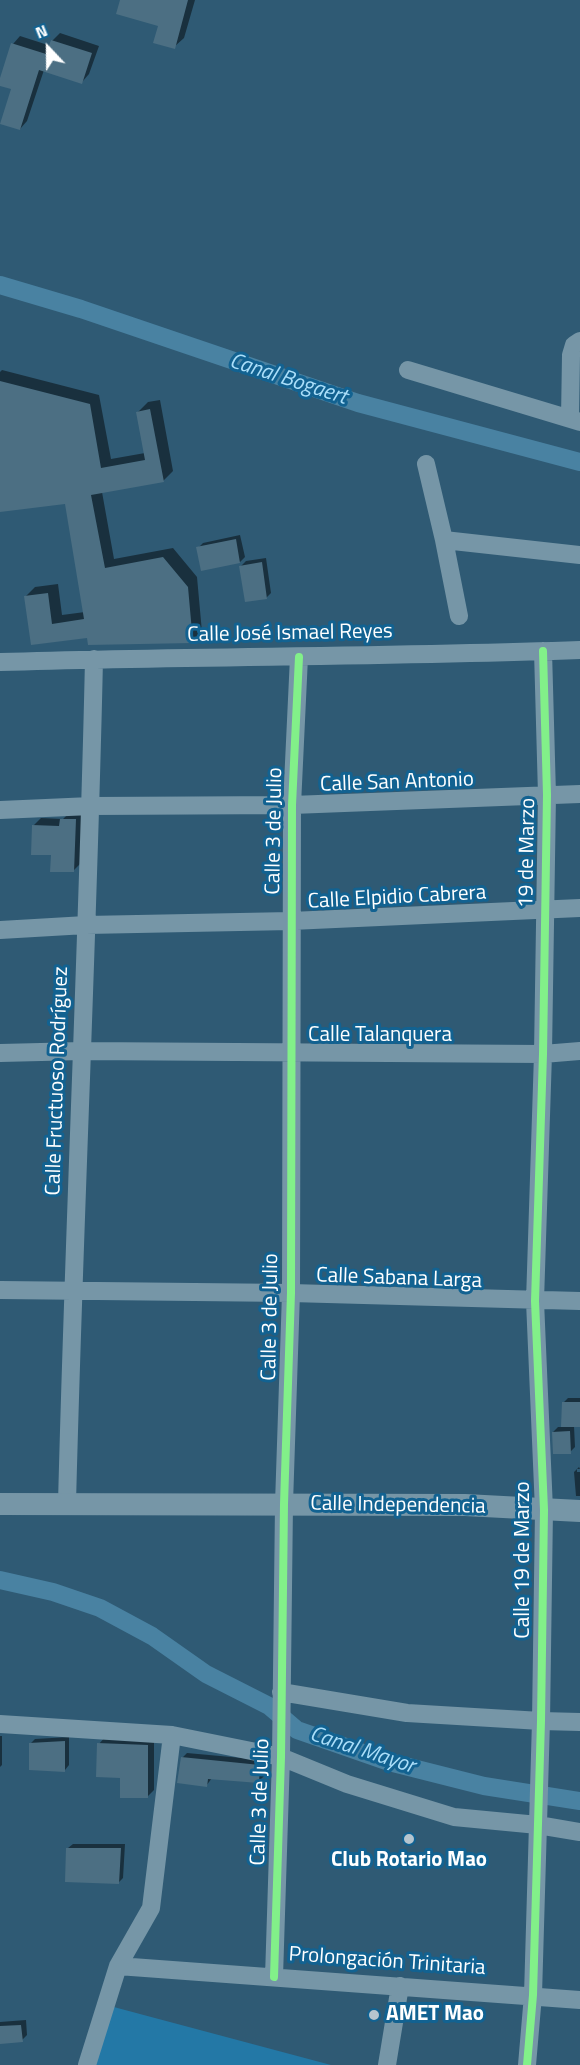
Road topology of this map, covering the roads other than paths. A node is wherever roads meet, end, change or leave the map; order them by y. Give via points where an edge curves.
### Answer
1 (580, 341) edge
2 (408, 370) dead end
3 (575, 421) edge
4 (426, 464) dead end
5 (444, 540) junction
6 (580, 555) edge
7 (459, 616) dead end
8 (580, 650) edge
9 (543, 651) junction
10 (299, 657) junction
11 (94, 659) junction
12 (0, 662) edge
13 (580, 794) edge
14 (547, 795) junction
15 (292, 805) junction
16 (91, 806) junction
17 (0, 810) edge
18 (580, 908) edge
19 (545, 909) junction
20 (291, 921) junction
21 (86, 925) junction
22 (0, 930) edge
23 (580, 1051) edge
24 (82, 1052) junction
25 (0, 1053) edge
26 (290, 1054) junction
27 (543, 1054) junction
28 (0, 1290) edge
29 (72, 1291) junction
30 (291, 1293) junction
31 (535, 1301) junction
32 (580, 1301) edge
33 (0, 1504) edge
34 (67, 1504) junction
35 (284, 1504) junction
36 (543, 1510) junction
37 (580, 1511) edge
38 (281, 1696) junction
39 (541, 1721) junction
40 (580, 1722) edge
41 (0, 1725) edge
42 (172, 1735) junction
43 (281, 1757) junction
44 (538, 1825) junction
45 (580, 1832) edge
46 (118, 1966) junction
47 (274, 1977) junction
48 (400, 1986) junction
49 (533, 1995) junction
50 (580, 2000) edge
51 (87, 2065) edge
52 (387, 2065) edge
53 (527, 2065) edge

1 - 3 street via 574,345 572,355
2 - 3 street
4 - 5 street
5 - 6 street
5 - 7 street
8 - 9 street, Calle José Ismael Reyes
9 - 10 street, Calle José Ismael Reyes
9 - 14 street, 19 de Marzo
10 - 11 street, Calle José Ismael Reyes
10 - 15 street, Calle 3 de Julio
11 - 12 street, Calle José Ismael Reyes
11 - 16 street, Calle Fructuoso Rodríguez
13 - 14 street, Calle San Antonio
14 - 15 street, Calle San Antonio
14 - 19 street, 19 de Marzo
15 - 16 street, Calle San Antonio
15 - 20 street, Calle 3 de Julio
16 - 17 street, Calle San Antonio
16 - 21 street, Calle Fructuoso Rodríguez
18 - 19 street, Calle Elpidio Cabrera
19 - 20 street, Calle Elpidio Cabrera
19 - 27 street, 19 de Marzo
20 - 21 street, Calle Elpidio Cabrera
20 - 26 street, Calle 3 de Julio
21 - 22 street, Calle Elpidio Cabrera
21 - 24 street, Calle Fructuoso Rodríguez
23 - 27 street, Calle Talanquera
24 - 25 street, Calle Talanquera
24 - 26 street, Calle Talanquera
24 - 29 street, Calle Fructuoso Rodríguez
26 - 27 street, Calle Talanquera
26 - 30 street, Calle 3 de Julio
27 - 31 street, Calle 19 de Marzo
28 - 29 street, Calle Sabana Larga
29 - 30 street, Calle Sabana Larga
29 - 34 street, Calle Fructuoso Rodríguez
30 - 31 street, Calle Sabana Larga
30 - 35 street, Calle 3 de Julio
31 - 32 street, Calle Sabana Larga
31 - 36 street, Calle 19 de Marzo
33 - 34 street, Calle Independencia
34 - 35 street, Calle Independencia
35 - 36 street, Calle Independencia via 465,1505
35 - 38 street, Calle 3 de Julio
36 - 37 street, Calle Independencia
36 - 39 street, Calle 19 de Marzo
38 - 39 street via 407,1713
38 - 43 street, Calle 3 de Julio
39 - 40 street
39 - 44 street, Calle 19 de Marzo
41 - 42 street
42 - 43 street
42 - 46 street via 151,1908
43 - 44 street via 347,1784 454,1817
43 - 47 street, Calle 3 de Julio
44 - 45 street
44 - 49 street, Calle 19 de Marzo
46 - 47 street, Prolongación Trinitaria
46 - 51 street
47 - 48 street, Prolongación Trinitaria
48 - 49 street, Prolongación Trinitaria
48 - 52 street
49 - 50 street, Prolongación Trinitaria
49 - 53 street, Calle 19 de Marzo

